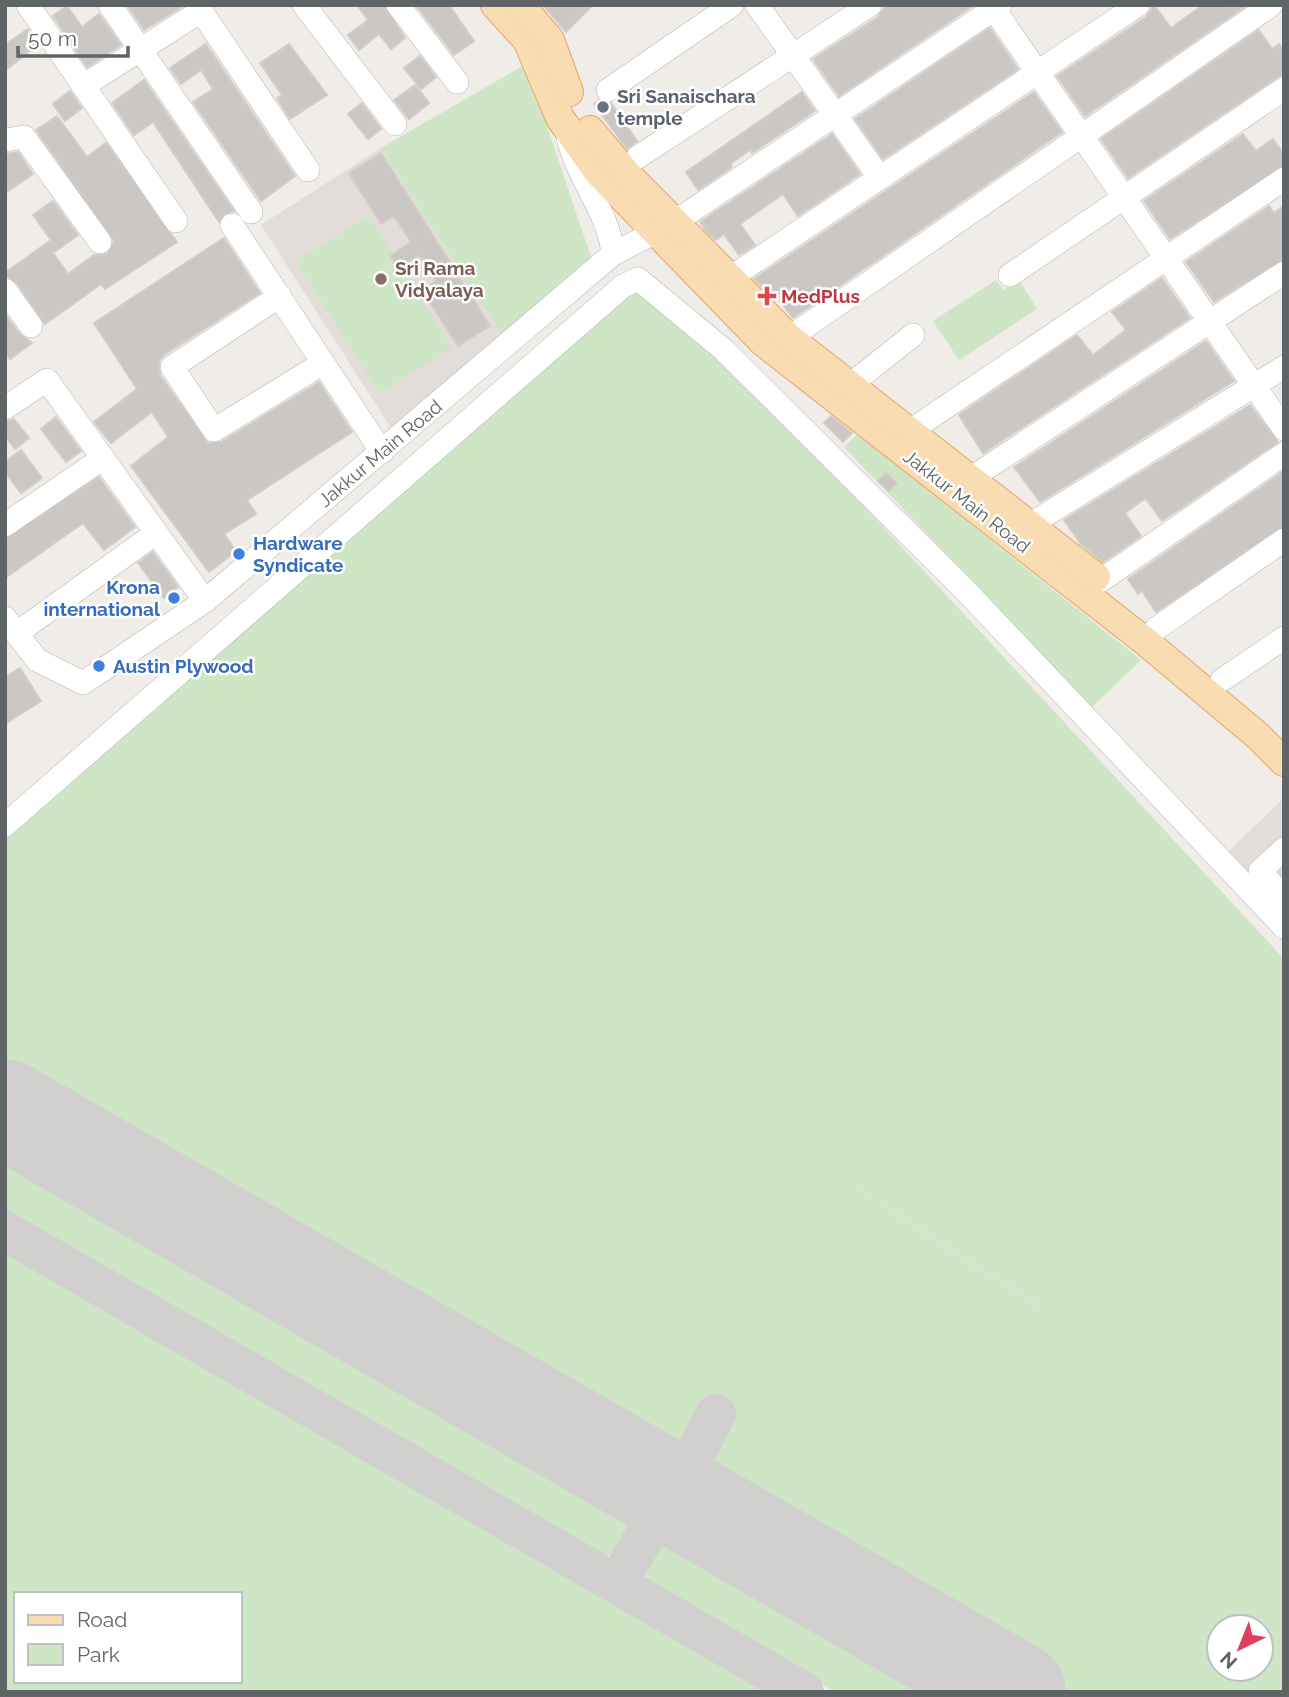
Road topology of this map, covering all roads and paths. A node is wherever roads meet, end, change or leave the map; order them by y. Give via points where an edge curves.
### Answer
1 (28, 5) edge
2 (110, 5) edge
3 (304, 5) edge
4 (398, 5) edge
5 (495, 5) edge
6 (732, 5) edge
7 (757, 5) edge
8 (870, 5) edge
9 (1138, 5) edge
10 (1271, 5) edge
11 (525, 7) edge
12 (995, 7) edge
13 (199, 8) edge
14 (140, 50) junction
15 (793, 56) junction
16 (1037, 73) junction
17 (457, 82) dead end
18 (83, 86) junction
19 (1284, 89) edge
20 (608, 90) dead end
21 (835, 115) junction
22 (395, 124) dead end
23 (565, 127) junction
24 (1081, 136) junction
25 (5, 140) edge
26 (639, 158) dead end
27 (308, 170) dead end
28 (880, 178) junction
29 (1284, 179) edge
30 (1124, 197) junction
31 (251, 212) dead end
32 (176, 221) dead end
33 (232, 225) dead end
34 (664, 228) junction
35 (100, 242) dead end
36 (613, 254) junction
37 (1166, 259) junction
38 (1284, 272) edge
39 (1010, 275) dead end
40 (730, 278) junction
41 (5, 290) edge
42 (280, 296) junction
43 (1209, 321) junction
44 (31, 326) dead end
45 (913, 335) dead end
46 (789, 338) junction
47 (323, 363) junction
48 (1284, 367) edge
49 (850, 385) junction
50 (1254, 385) junction
51 (5, 408) edge
52 (1284, 429) edge
53 (910, 431) junction
54 (382, 452) junction
55 (1284, 454) edge
56 (103, 458) junction
57 (971, 478) junction
58 (1031, 524) junction
59 (5, 525) edge
60 (156, 533) junction
61 (1284, 540) edge
62 (1100, 581) junction
63 (205, 601) junction
64 (11, 626) edge
65 (1152, 635) junction
66 (1284, 638) edge
67 (1222, 680) junction
68 (1284, 733) edge
69 (1284, 762) edge
70 (5, 825) edge
71 (1284, 849) edge
72 (1284, 897) edge
73 (1284, 927) edge

1 - 18 street
2 - 14 street
3 - 22 street
4 - 17 street
5 - 23 main road via 532,47
6 - 20 street
7 - 15 street
8 - 15 street
9 - 16 street
10 - 24 street
11 - 34 main road via 550,40 575,105 590,129
12 - 16 street
12 - 21 street
13 - 14 street
13 - 27 street
14 - 18 street
14 - 31 street
15 - 21 street
15 - 26 street
16 - 24 street
16 - 28 street
18 - 32 street
19 - 30 street
21 - 28 street
21 - 34 street
23 - 34 main road via 598,172
23 - 36 street via 572,157 607,228
24 - 30 street
24 - 46 street
25 - 35 street via 24,137
28 - 40 street
29 - 37 street
30 - 37 street
30 - 39 street
33 - 42 street
34 - 36 street, Jakkur Main Road
34 - 40 main road, Jakkur Main Road
34 - 65 main road, Jakkur Main Road via 764,342
36 - 54 street, Jakkur Main Road
37 - 43 street
37 - 53 street
38 - 43 street
40 - 46 main road, Jakkur Main Road
41 - 44 street
42 - 47 street
42 - 47 street via 172,367 214,430
43 - 50 street
43 - 57 street
45 - 49 street
46 - 49 main road, Jakkur Main Road
47 - 54 street
48 - 50 street
49 - 53 main road, Jakkur Main Road
50 - 52 street
50 - 58 street
51 - 56 street via 47,380
53 - 57 main road, Jakkur Main Road
54 - 63 street, Jakkur Main Road
55 - 62 street
56 - 59 street
56 - 60 street
57 - 58 main road, Jakkur Main Road
58 - 62 main road, Jakkur Main Road
60 - 63 street
60 - 64 street
61 - 65 street
62 - 65 main road, Jakkur Main Road
63 - 64 street, Jakkur Main Road via 83,683 37,660
65 - 67 main road, Jakkur Main Road
65 - 69 main road, Jakkur Main Road
66 - 67 street
67 - 68 main road, Jakkur Main Road
70 - 73 street via 623,286 638,279 724,350 957,582
71 - 72 street via 1260,871

